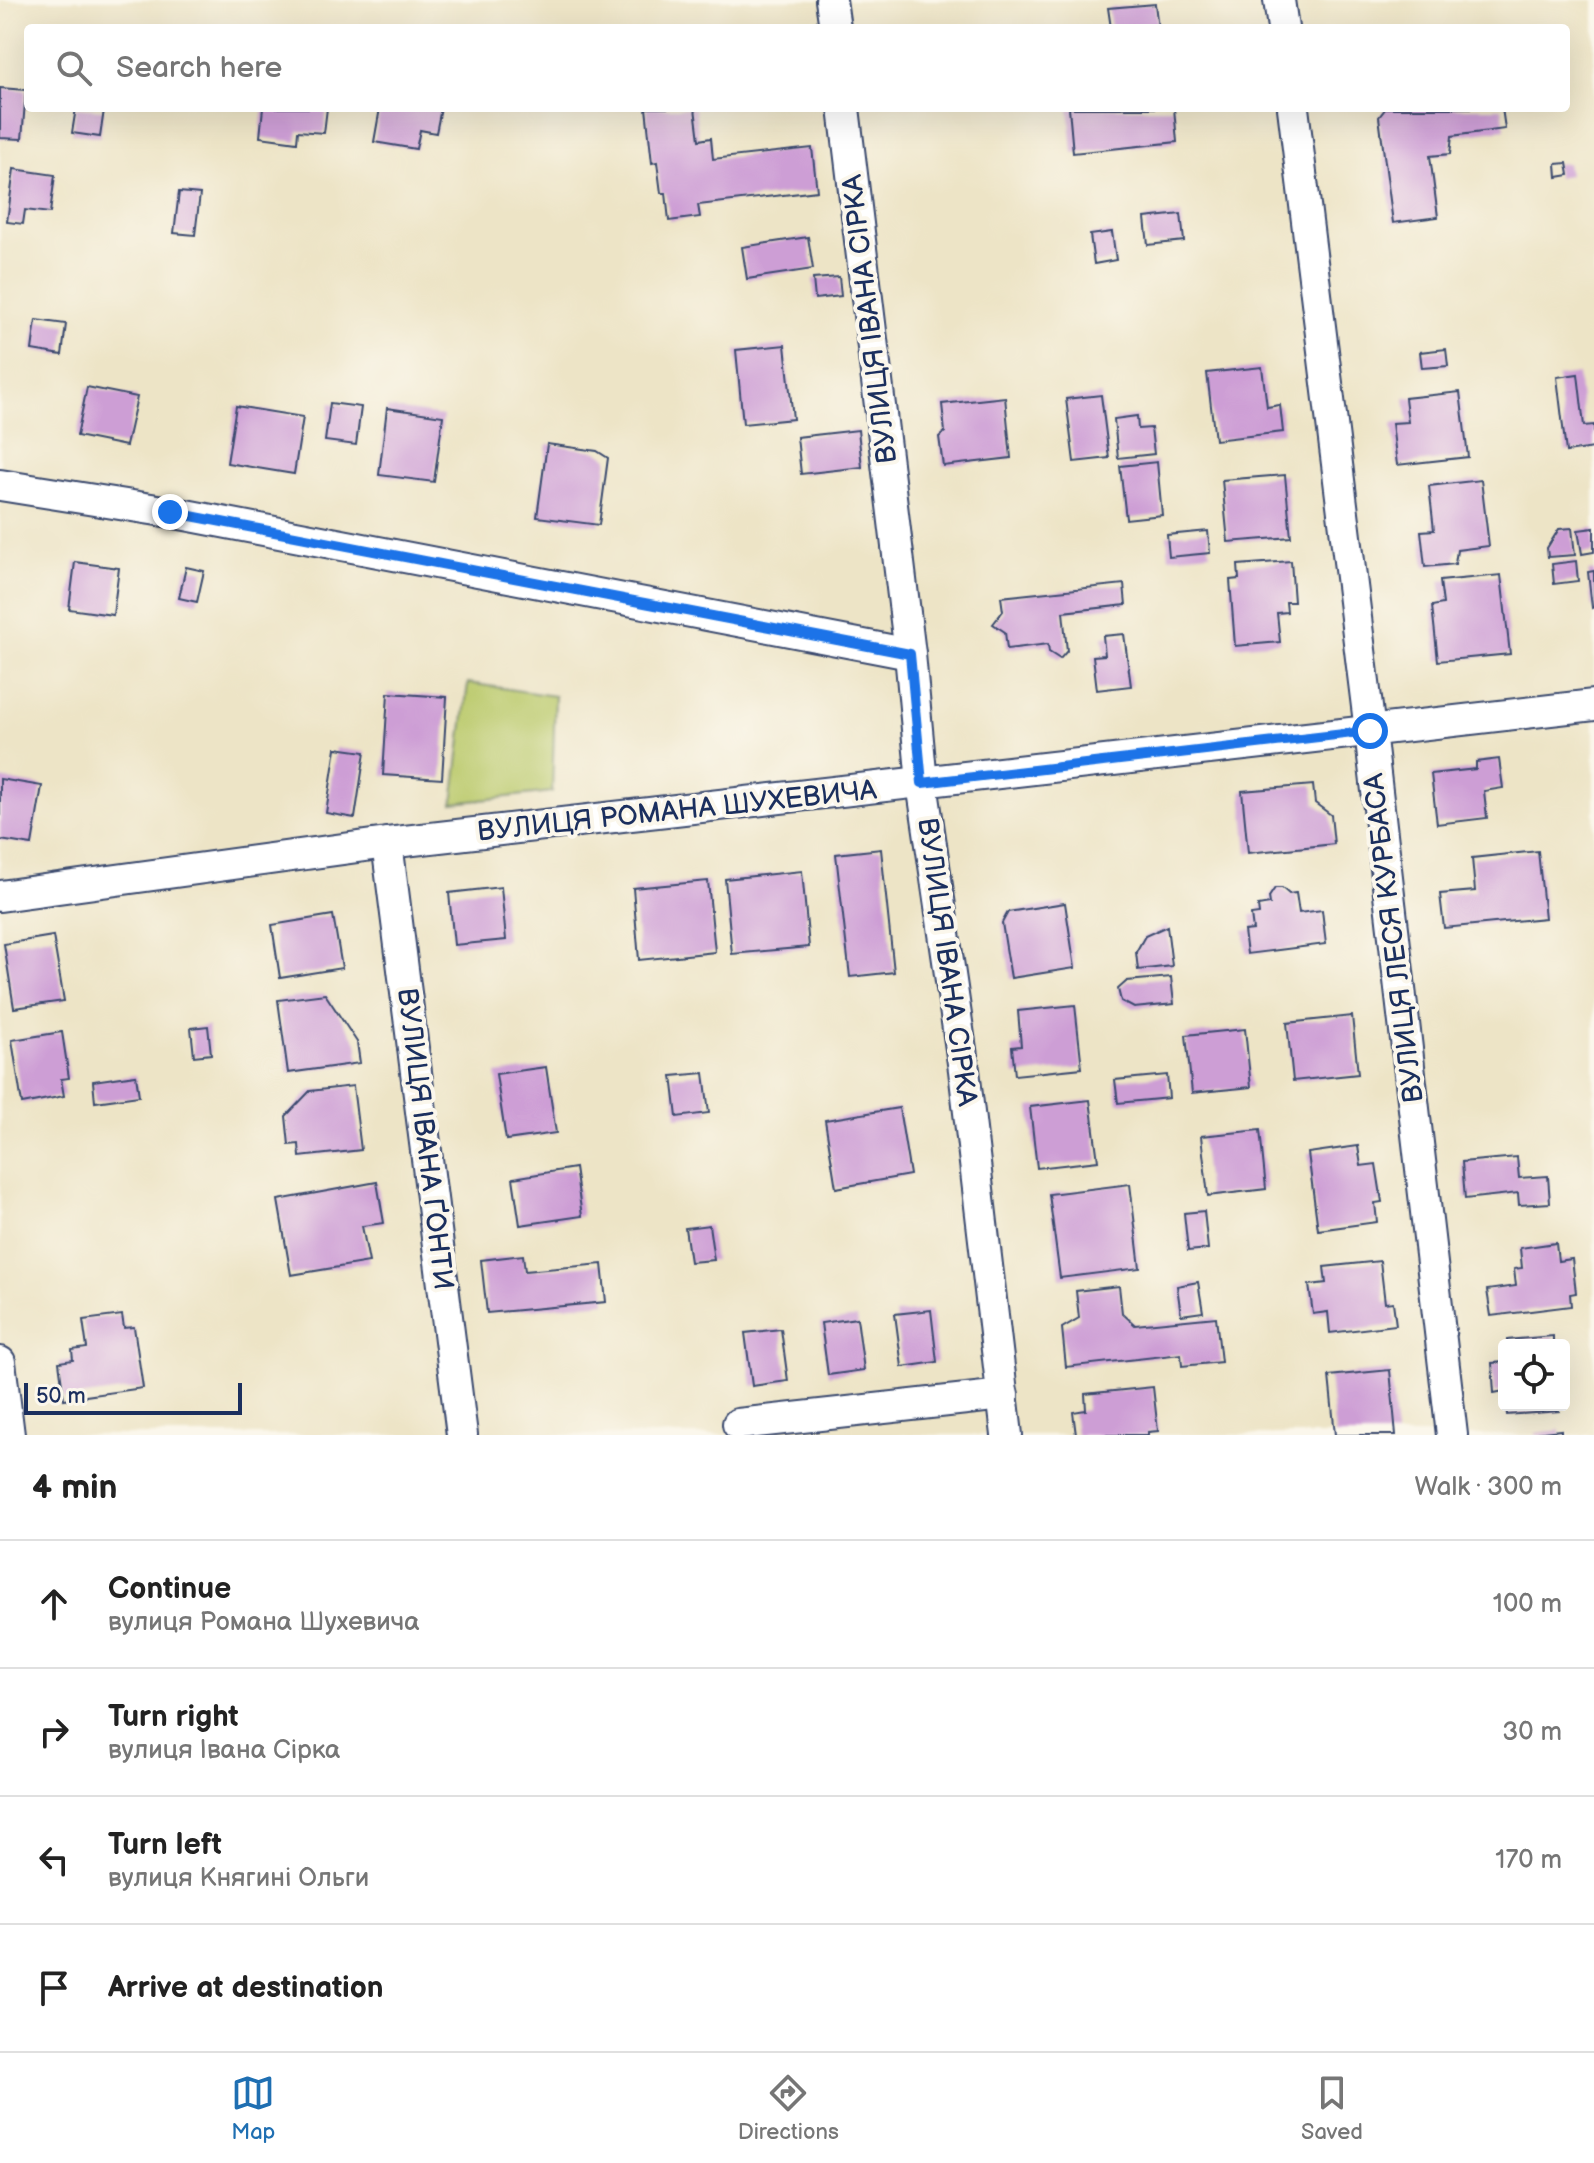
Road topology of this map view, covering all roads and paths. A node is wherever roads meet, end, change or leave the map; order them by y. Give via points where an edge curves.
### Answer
1 (831, 0) edge
2 (1279, 0) edge
3 (834, 24) edge
4 (1282, 24) edge
5 (844, 112) edge
6 (1293, 112) edge
7 (0, 485) edge
8 (910, 654) junction
9 (1594, 705) edge
10 (1370, 731) junction
11 (922, 783) junction
12 (387, 843) junction
13 (0, 896) edge
14 (0, 1362) edge
15 (1003, 1395) junction
16 (738, 1424) dead end
17 (9, 1435) edge
18 (462, 1435) edge
19 (1007, 1435) edge
20 (1452, 1435) edge

1 - 3 street
2 - 4 street
5 - 8 street, ВУЛИЦЯ ІВАНА СІРКА
6 - 10 street, ВУЛИЦЯ ЛЕСЯ КУРБАСА
7 - 8 street via 170,512
8 - 11 street, ВУЛИЦЯ ІВАНА СІРКА
9 - 10 street, ВУЛИЦЯ РОМАНА ШУХЕВИЧА
10 - 11 street, ВУЛИЦЯ РОМАНА ШУХЕВИЧА
10 - 20 street, ВУЛИЦЯ ЛЕСЯ КУРБАСА
11 - 12 street, ВУЛИЦЯ РОМАНА ШУХЕВИЧА
11 - 15 street, ВУЛИЦЯ ІВАНА СІРКА
12 - 13 street, ВУЛИЦЯ РОМАНА ШУХЕВИЧА
12 - 18 street, ВУЛИЦЯ ІВАНА ҐОНТИ
14 - 17 street
15 - 16 street
15 - 19 street, ВУЛИЦЯ ІВАНА СІРКА

